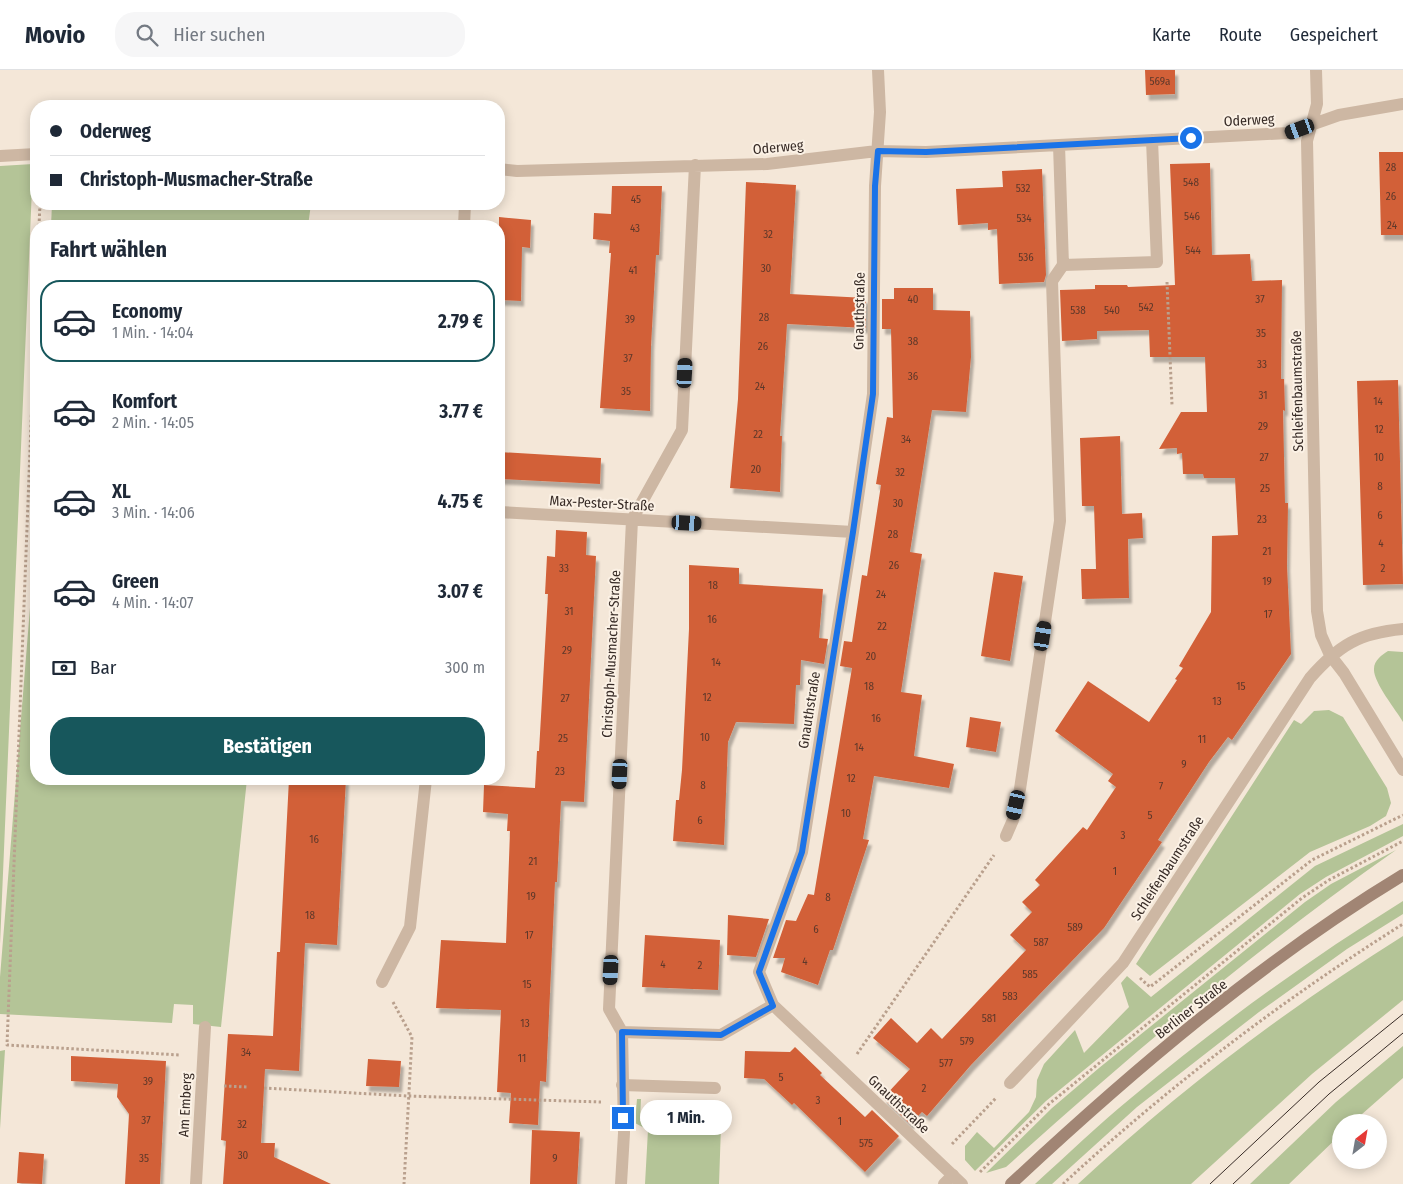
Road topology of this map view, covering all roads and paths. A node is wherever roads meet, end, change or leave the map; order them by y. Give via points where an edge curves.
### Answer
1 (878, 70) edge
2 (1316, 70) edge
3 (1403, 104) edge
4 (1311, 124) junction
5 (1152, 140) junction
6 (1059, 144) junction
7 (878, 151) junction
8 (30, 154) edge
9 (0, 156) edge
10 (696, 165) junction
11 (505, 170) edge
12 (1157, 262) junction
13 (1064, 265) junction
14 (1172, 405) dead end
15 (30, 450) edge
16 (505, 512) edge
17 (632, 520) junction
18 (853, 532) junction
19 (1403, 629) edge
20 (1330, 655) junction
21 (1403, 770) edge
22 (425, 785) edge
23 (1403, 815) edge
24 (1006, 836) joint
25 (1403, 841) edge
26 (1403, 875) edge
27 (1403, 924) edge
28 (1123, 963) junction
29 (382, 982) joint
30 (773, 1006) junction
31 (205, 1027) dead end
32 (622, 1032) junction
33 (203, 1056) junction
34 (844, 1073) junction
35 (1010, 1083) joint
36 (622, 1085) junction
37 (264, 1088) dead end
38 (715, 1088) dead end
39 (408, 1096) junction
40 (622, 1103) junction
41 (936, 1160) junction
42 (977, 1174) dead end
43 (953, 1181) edge
44 (196, 1184) edge
45 (404, 1184) edge
46 (621, 1184) edge
47 (1011, 1184) edge
48 (1063, 1184) edge

1 - 7 street, Gnauthstraße
2 - 4 street, Schleifenbaumstraße via 1317,104
3 - 4 street, Oderweg via 1339,114
4 - 5 street, Oderweg via 1288,133
4 - 20 street, Schleifenbaumstraße via 1307,141 1317,611 1321,635
5 - 6 street, Oderweg
5 - 12 street
6 - 7 street, Oderweg via 926,152
6 - 13 street
7 - 10 street, Oderweg via 767,164
7 - 18 street, Gnauthstraße via 873,394
8 - 9 street
10 - 11 street, Oderweg
10 - 17 street, Christoph-Musmacher-Straße via 682,430
12 - 13 street
12 - 14 path via 1167,276
13 - 24 street via 1052,281 1060,521 1020,789
15 - 33 path via 7,1045
16 - 17 street, Max-Pester-Straße
17 - 18 street, Max-Pester-Straße
17 - 32 street, Christoph-Musmacher-Straße via 609,1009
18 - 30 street, Gnauthstraße via 802,852 759,972
19 - 20 street via 1357,638
20 - 21 street, Schleifenbaumstraße
20 - 28 street, Schleifenbaumstraße via 1292,703
22 - 29 street via 410,927
23 - 28 path via 1312,860 1150,986
24 - 34 path
25 - 42 path via 1302,898 1049,1104
26 - 47 main road, Berliner Straße via 1360,901 1206,1015 1102,1101
27 - 48 path via 1264,1018 1142,1114
28 - 35 street, Schleifenbaumstraße
29 - 39 path via 412,1037
30 - 32 street via 721,1035
30 - 34 street, Gnauthstraße
31 - 33 street, Am Emberg
32 - 36 street, Christoph-Musmacher-Straße
33 - 44 street, Am Emberg
34 - 41 street, Gnauthstraße
35 - 41 path
36 - 38 street
36 - 40 street, Christoph-Musmacher-Straße
37 - 39 path
39 - 40 path
39 - 45 path
40 - 46 street, Christoph-Musmacher-Straße
41 - 43 street, Gnauthstraße

